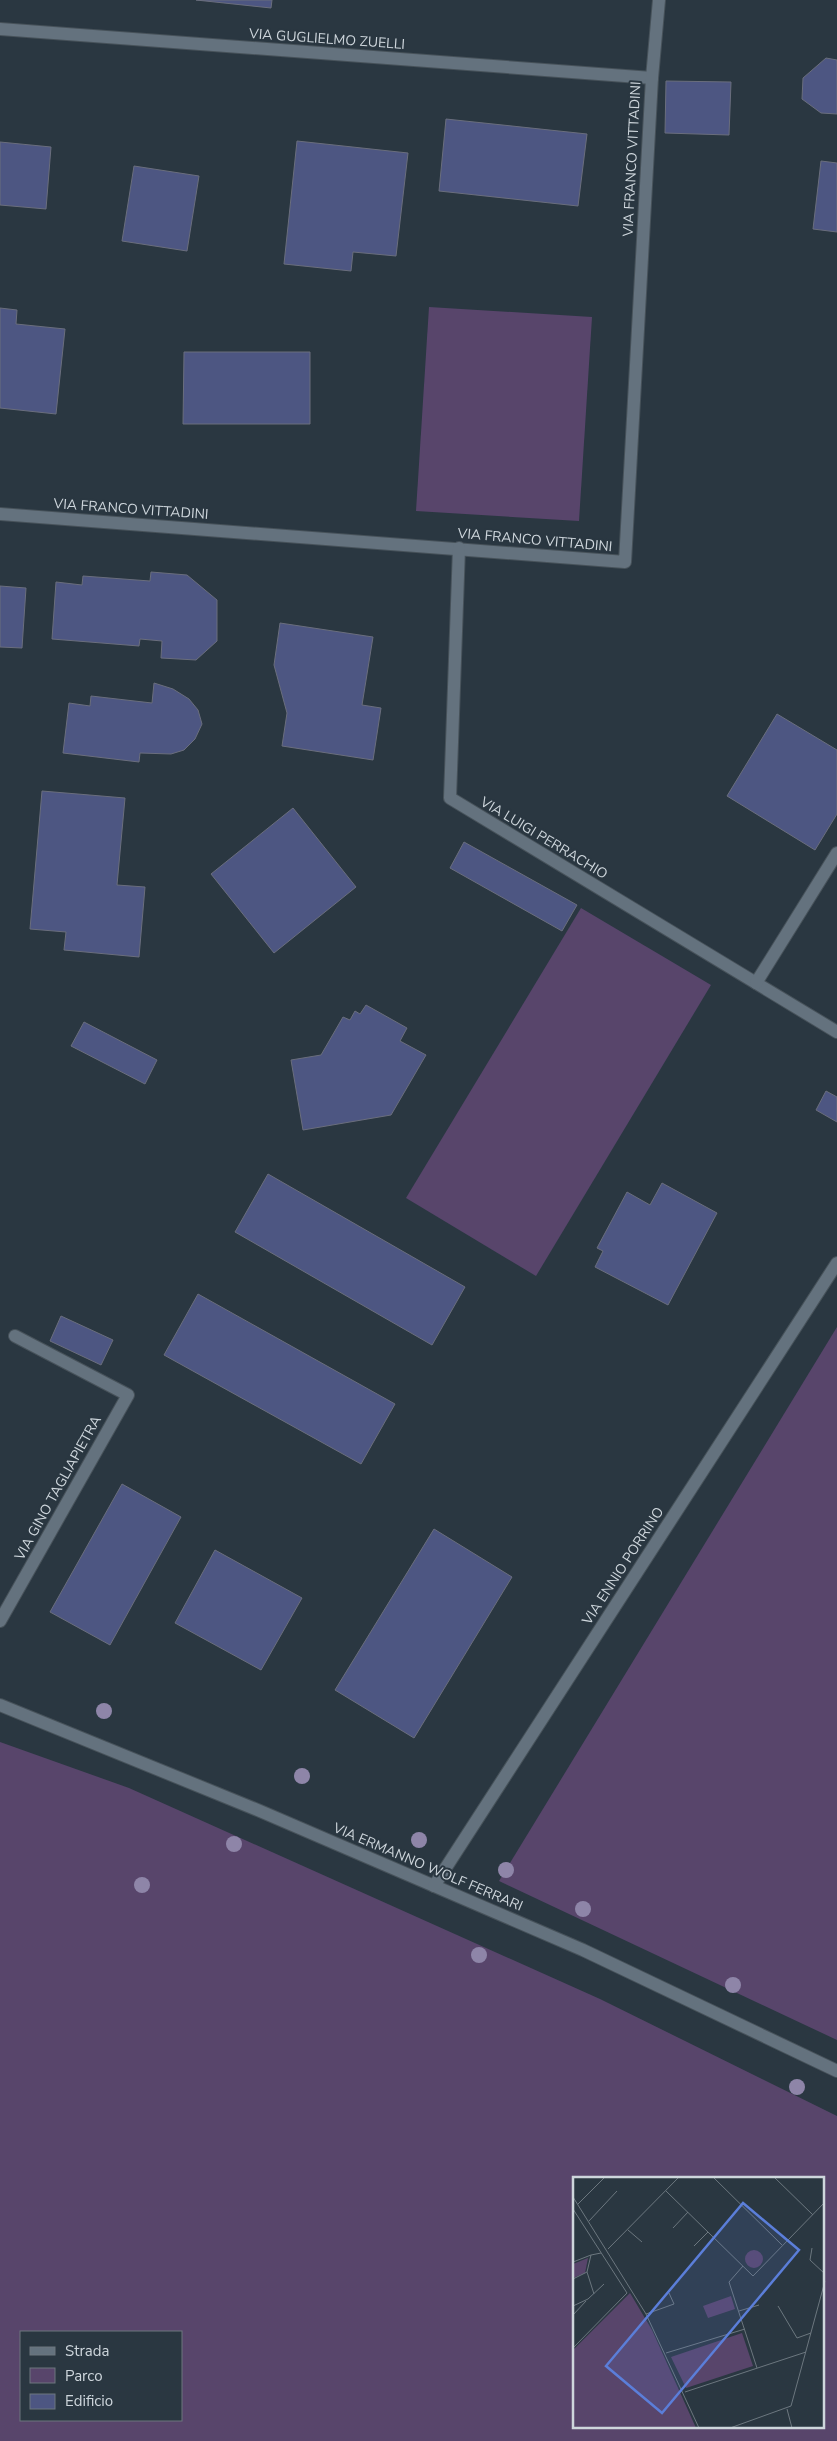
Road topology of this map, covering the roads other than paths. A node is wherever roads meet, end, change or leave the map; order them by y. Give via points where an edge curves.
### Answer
1 (658, 0) edge
2 (0, 29) edge
3 (652, 78) junction
4 (0, 514) edge
5 (459, 548) junction
6 (837, 853) edge
7 (756, 983) junction
8 (837, 1032) edge
9 (837, 1262) edge
10 (15, 1336) dead end
11 (0, 1621) edge
12 (0, 1705) edge
13 (434, 1886) junction
14 (837, 2071) edge

1 - 3 street, VIA FRANCO VITTADINI
2 - 3 street, VIA GUGLIELMO ZUELLI
3 - 5 street, VIA FRANCO VITTADINI via 625,562
4 - 5 street, VIA FRANCO VITTADINI
5 - 7 street, VIA LUIGI PERRACHIO via 450,798
6 - 7 street
7 - 8 street, VIA LUIGI PERRACHIO
9 - 13 street, VIA ENNIO PORRINO
10 - 11 street, VIA GINO TAGLIAPIETRA via 128,1395
12 - 13 street, VIA ERMANNO WOLF FERRARI via 260,1810
13 - 14 street, VIA ERMANNO WOLF FERRARI via 583,1950

